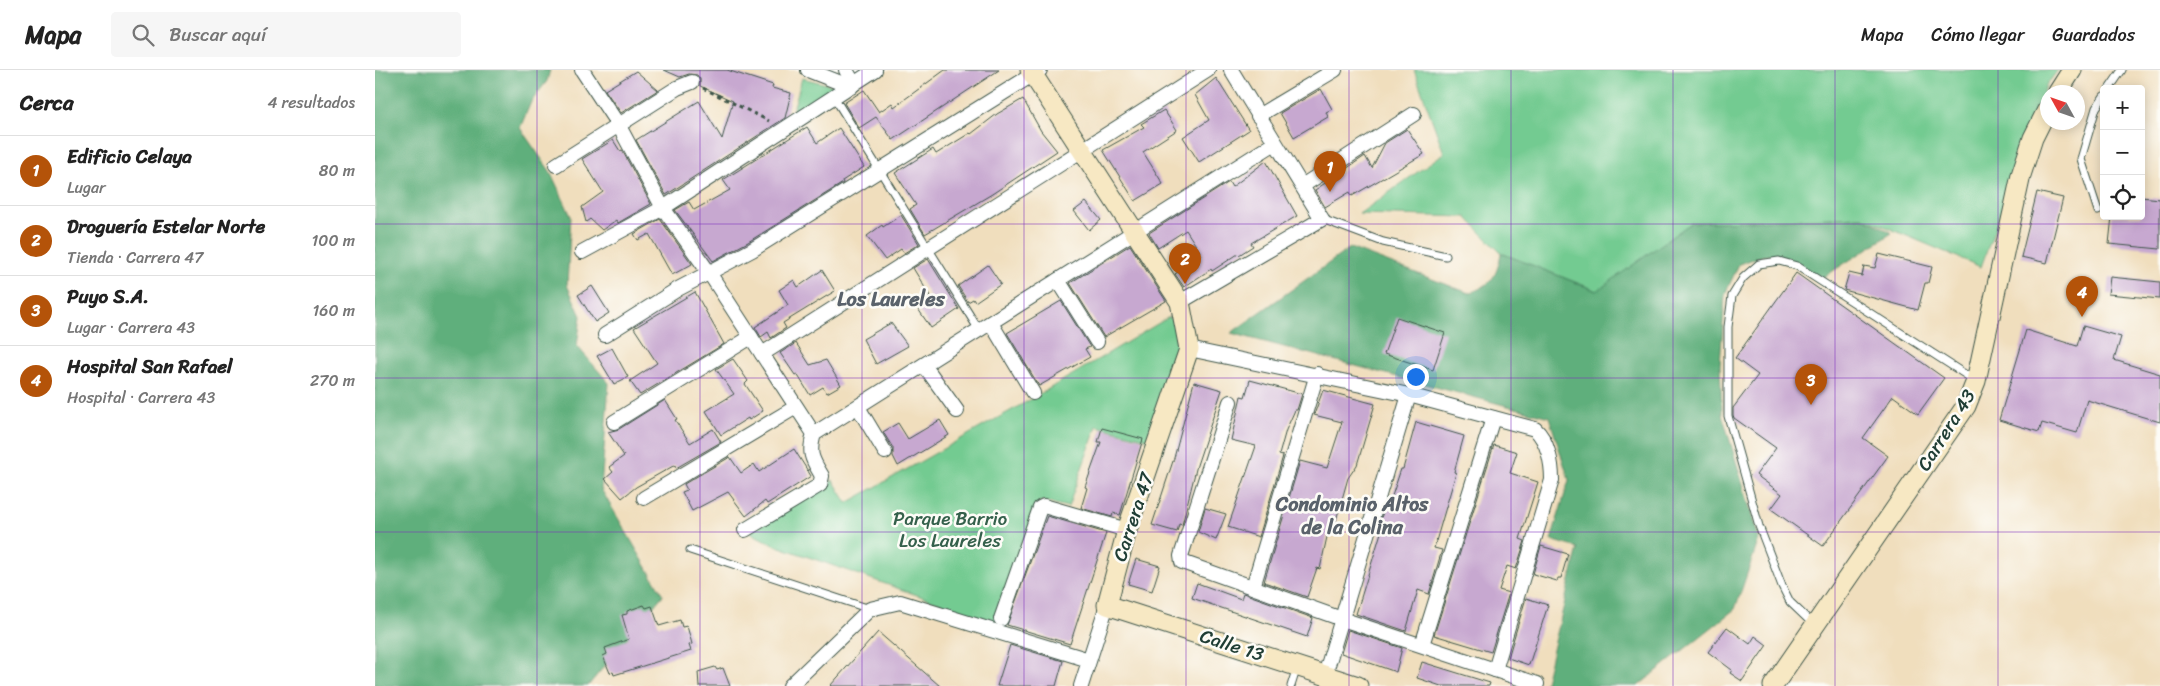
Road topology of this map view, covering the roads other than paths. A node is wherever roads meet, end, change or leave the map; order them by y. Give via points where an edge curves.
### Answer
1 (582, 70) edge
2 (808, 70) edge
3 (846, 70) edge
4 (875, 70) edge
5 (1208, 70) edge
6 (1231, 70) edge
7 (1335, 70) edge
8 (2072, 70) edge
9 (2122, 70) edge
10 (1034, 72) edge
11 (692, 82) road end
12 (852, 85) junction
13 (2062, 85) edge
14 (2112, 85) edge
15 (834, 97) junction
16 (2100, 102) edge
17 (1414, 114) dead end
18 (1258, 116) junction
19 (2040, 124) edge
20 (619, 126) junction
21 (1275, 143) junction
22 (1082, 150) junction
23 (556, 165) dead end
24 (880, 171) junction
25 (1302, 186) junction
26 (663, 208) junction
27 (2098, 211) dead end
28 (1322, 219) junction
29 (1135, 232) junction
30 (929, 248) junction
31 (582, 252) dead end
32 (1446, 256) dead end
33 (710, 274) junction
34 (1058, 280) junction
35 (1180, 302) junction
36 (985, 326) junction
37 (605, 335) dead end
38 (751, 338) junction
39 (1097, 342) dead end
40 (1189, 349) junction
41 (762, 354) junction
42 (924, 365) junction
43 (1317, 374) junction
44 (1976, 382) junction
45 (1033, 393) dead end
46 (1409, 395) junction
47 (1230, 402) dead end
48 (858, 406) junction
49 (796, 407) junction
50 (957, 411) dead end
51 (1493, 418) junction
52 (614, 422) dead end
53 (814, 434) junction
54 (885, 452) dead end
55 (645, 498) dead end
56 (745, 530) dead end
57 (1127, 530) junction
58 (690, 550) dead end
59 (1253, 587) junction
60 (1107, 605) junction
61 (870, 609) junction
62 (1001, 619) dead end
63 (1342, 619) junction
64 (1815, 626) junction
65 (1422, 645) junction
66 (1089, 660) junction
67 (1297, 666) junction
68 (1495, 670) junction
69 (1325, 676) junction
70 (796, 684) edge
71 (1537, 684) dead end
72 (1081, 686) edge
73 (1291, 686) edge
74 (1357, 686) edge
75 (1773, 686) edge

1 - 20 street
2 - 12 street
3 - 12 street
4 - 12 street
5 - 22 street
6 - 18 street
7 - 18 street
8 - 13 street
9 - 14 lane
10 - 22 street
10 - 24 street
11 - 20 street via 677,88
12 - 15 street
15 - 24 lane
15 - 26 street
16 - 27 lane via 2081,159
17 - 25 street
18 - 21 street
19 - 44 street, Carrera 43 via 2021,175
20 - 23 street
20 - 26 street
21 - 25 street
21 - 29 street
22 - 29 street
22 - 30 street
24 - 30 lane
24 - 33 street
25 - 28 street
26 - 31 street
26 - 33 street
28 - 32 lane via 1383,242
28 - 35 street
29 - 34 street
29 - 35 street
30 - 36 lane
30 - 41 street
33 - 37 street via 678,289
33 - 38 street
34 - 36 street
34 - 39 street
35 - 40 street
36 - 42 street
36 - 45 street
38 - 41 street
38 - 52 street
40 - 43 street
40 - 57 street, Carrera 47
41 - 49 street
42 - 48 street
42 - 50 street
43 - 46 street
43 - 59 street
44 - 64 street, Carrera 43 via 1965,406
44 - 64 lane via 1797,266 1779,261 1759,264 1743,278 1731,296 1728,416 1759,526 1782,586 1790,602
46 - 51 street
46 - 63 street
47 - 59 street via 1181,556 1186,565
48 - 53 street
48 - 54 street
49 - 53 street
49 - 55 street
51 - 65 street
51 - 68 street via 1535,429 1544,440 1552,468 1552,480
53 - 56 street via 811,457 822,476 820,485
57 - 60 street, Carrera 47
57 - 62 street via 1044,506 1040,508
58 - 61 lane
59 - 63 street
60 - 66 street, Carrera 47
60 - 67 street, Calle 13
61 - 66 street via 900,602
61 - 70 street
63 - 65 street
63 - 69 street
64 - 75 street, Carrera 43
65 - 68 street
66 - 72 street, Carrera 47
67 - 69 street, Calle 13
67 - 73 lane
68 - 71 street
69 - 74 street, Calle 13

